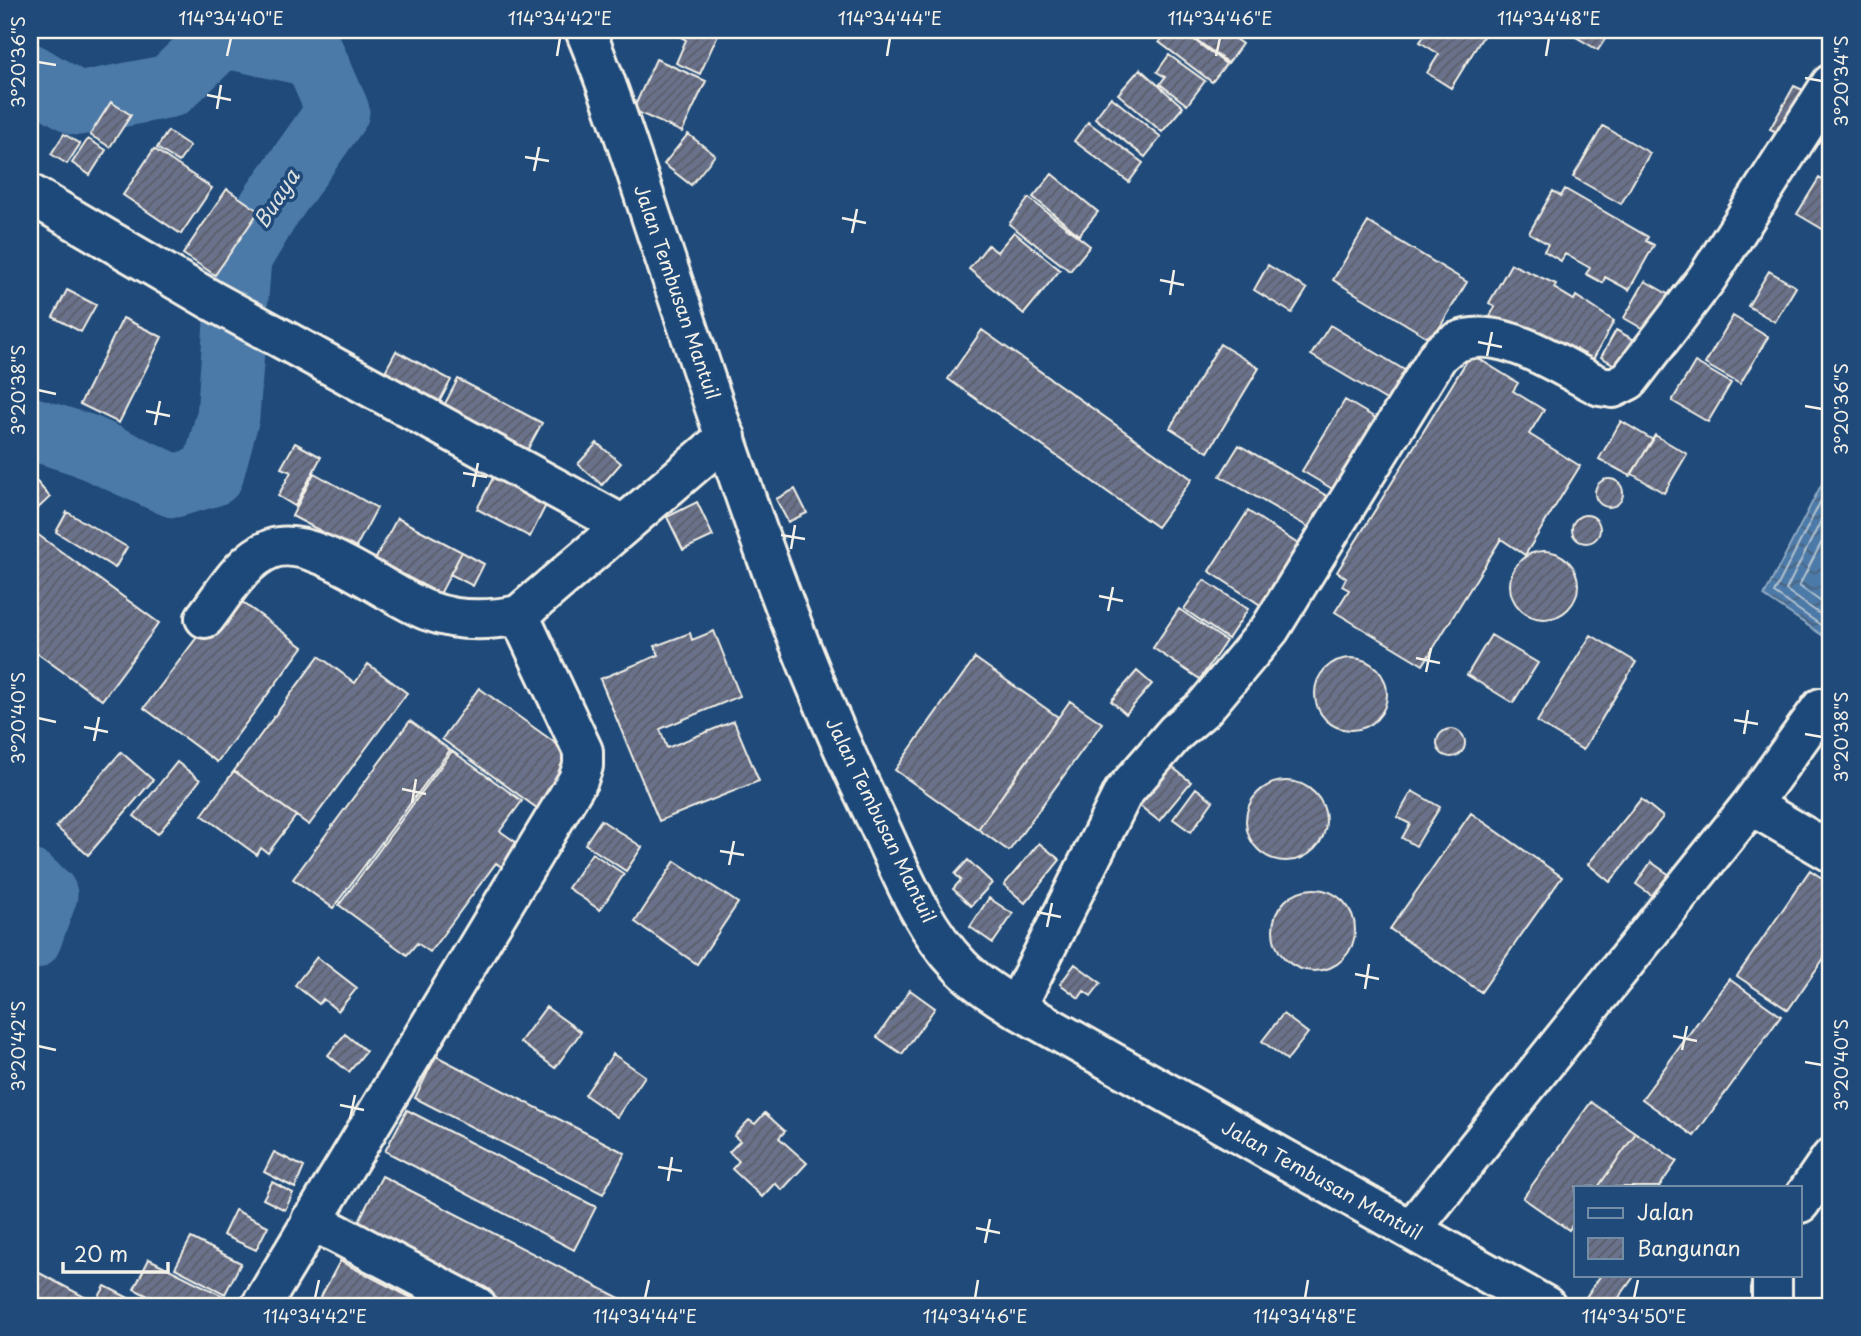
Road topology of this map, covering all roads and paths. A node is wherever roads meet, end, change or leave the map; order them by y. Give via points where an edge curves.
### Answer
1 (584, 30) edge
2 (1831, 84) edge
3 (30, 194) edge
4 (726, 437) junction
5 (623, 525) junction
6 (519, 615) junction
7 (205, 618) dead end
8 (1821, 708) dead end
9 (1751, 805) junction
10 (1831, 852) edge
11 (1016, 1008) junction
12 (1831, 1158) edge
13 (1801, 1202) edge
14 (311, 1220) junction
15 (1411, 1230) junction
16 (1772, 1276) edge
17 (261, 1306) edge
18 (476, 1306) edge
19 (1546, 1306) edge
20 (1772, 1306) edge

1 - 4 street, Jalan Tembusan Mantuil via 632,156
2 - 11 street via 1707,278 1629,380 1613,387 1600,386 1501,338 1472,337 1449,344 1438,356 1270,629 1204,708 1176,732 1123,793
3 - 5 street via 211,300
4 - 5 street
4 - 11 street, Jalan Tembusan Mantuil via 819,691 923,914 958,965
5 - 6 street
6 - 7 street via 475,621 428,611 331,559 297,547 272,548 248,563
6 - 14 street via 583,751 580,773
8 - 9 street
9 - 10 street
9 - 15 street
11 - 15 street, Jalan Tembusan Mantuil
12 - 13 street
14 - 17 street
14 - 18 street
15 - 19 street, Jalan Tembusan Mantuil
16 - 20 street

